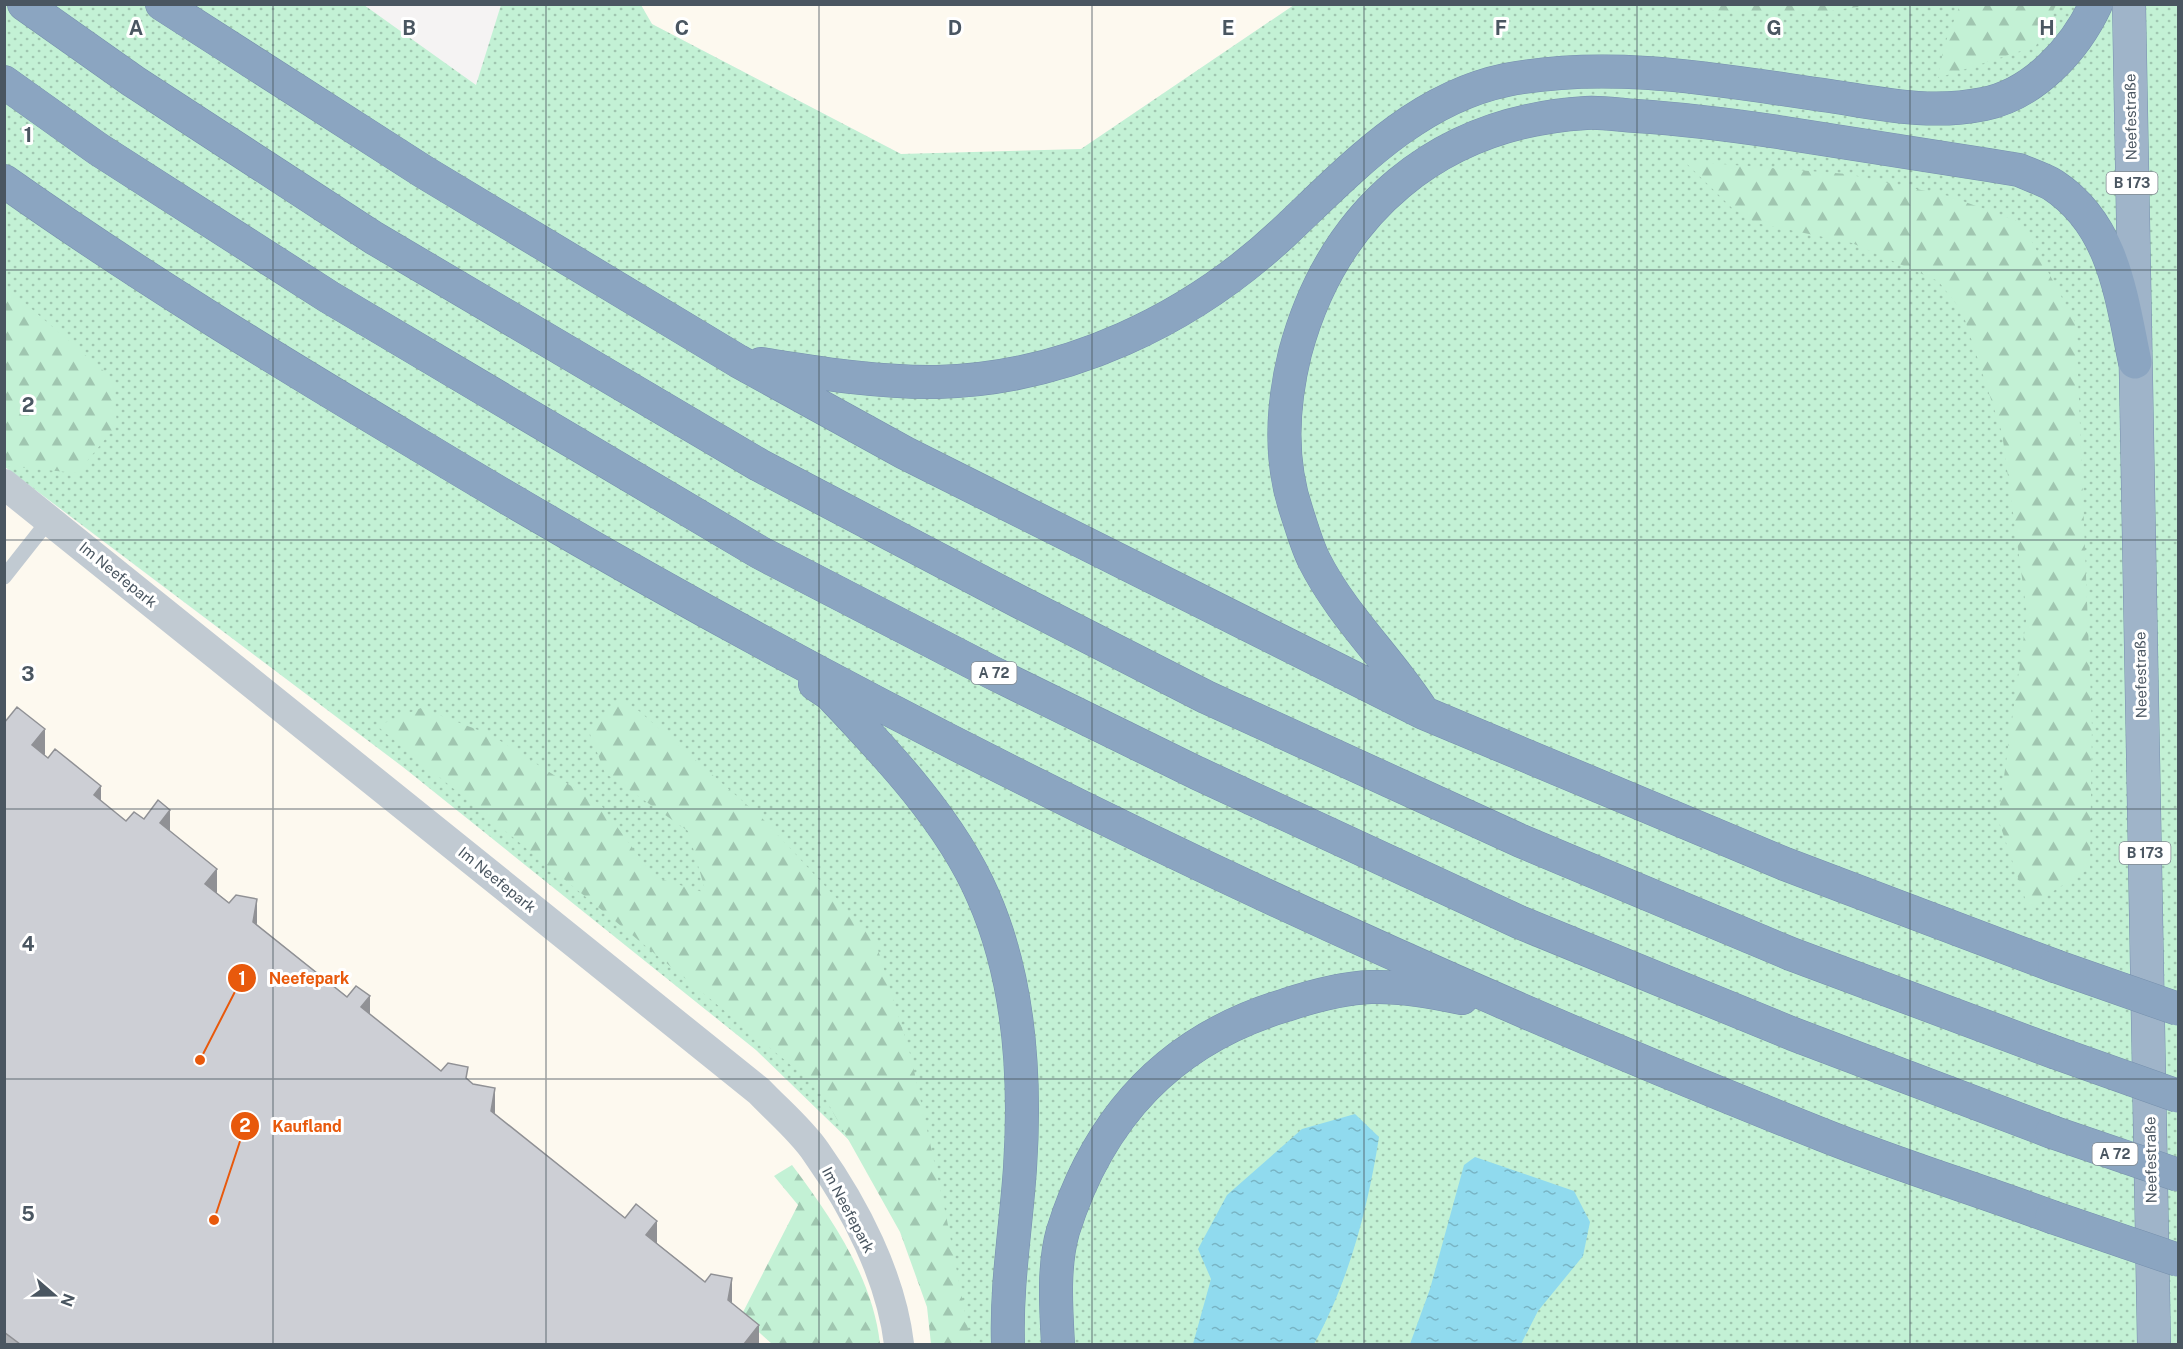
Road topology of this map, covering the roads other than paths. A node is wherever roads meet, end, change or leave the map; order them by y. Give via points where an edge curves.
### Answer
1 (24, 4) edge
2 (162, 4) edge
3 (2096, 4) edge
4 (2129, 4) edge
5 (4, 82) edge
6 (4, 181) edge
7 (738, 361) junction
8 (2135, 362) junction
9 (4, 484) edge
10 (49, 520) junction
11 (4, 577) edge
12 (750, 638) junction
13 (1424, 713) junction
14 (1515, 1008) junction
15 (2178, 1009) edge
16 (2178, 1096) edge
17 (2178, 1176) edge
18 (2178, 1260) edge
19 (899, 1344) edge
20 (1008, 1344) edge
21 (1058, 1344) edge
22 (2154, 1344) edge

1 - 16 highway, bridge via 133,81 374,238 759,465 1206,697 1521,841 1791,954
2 - 7 highway via 424,171
3 - 7 highway via 2084,30 2059,61 2024,87 1988,104 1932,111 1707,79 1611,71 1539,74 1480,86 1430,110 1380,142 1268,247 1191,303 1151,328 1074,358 1030,370 938,382 852,378
4 - 8 highway, Neefestraße / B 173
5 - 17 highway, A 72, bridge via 98,149 329,297 759,552 981,666 1197,773 1519,922 1793,1035
6 - 12 highway via 318,385 569,536
7 - 13 highway via 916,458
8 - 13 highway via 2115,268 2099,233 2078,205 2052,185 2019,170 1695,119 1588,113 1530,119 1468,140 1417,168 1366,212 1330,263 1305,316 1287,387 1283,451 1295,509 1314,560 1339,600
8 - 22 highway, Neefestraße / B 173
9 - 10 street, Im Neefepark
10 - 11 lane
10 - 19 street, Im Neefepark via 759,1091 815,1150 851,1211 877,1265 897,1324
12 - 14 highway via 1173,853
12 - 20 highway via 830,694 917,790 983,894 1003,949 1016,1013 1021,1079 1020,1168 1008,1280
13 - 15 highway, bridge via 1785,864
14 - 18 highway, bridge via 1828,1137
14 - 21 highway via 1423,990 1371,987 1315,996 1251,1015 1196,1043 1152,1077 1113,1126 1085,1175 1063,1233 1055,1296

